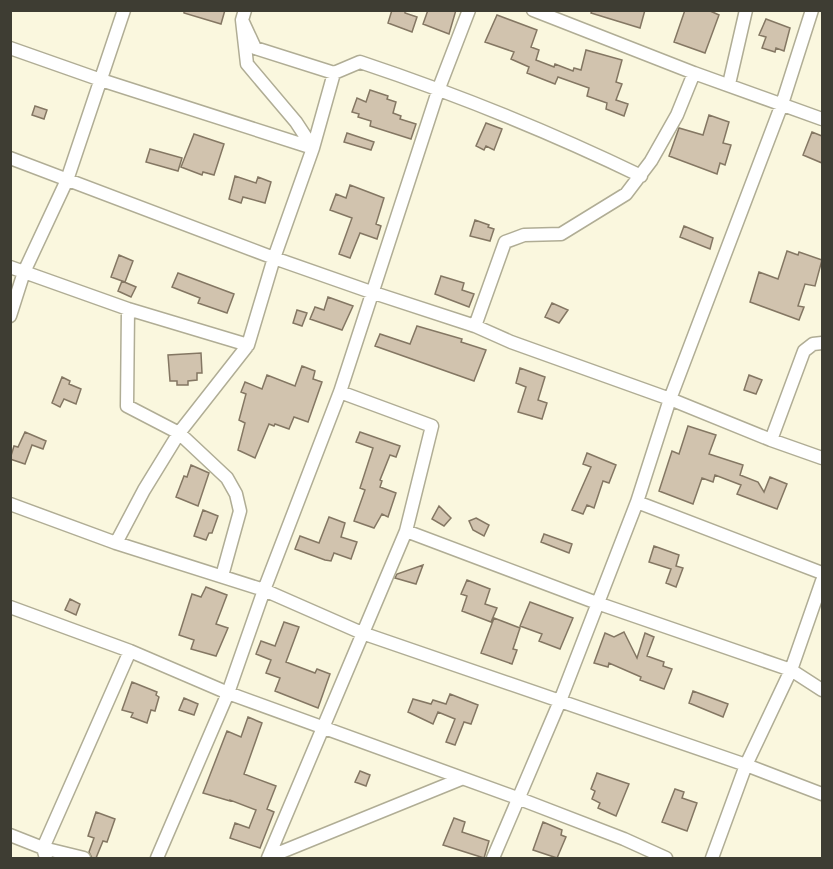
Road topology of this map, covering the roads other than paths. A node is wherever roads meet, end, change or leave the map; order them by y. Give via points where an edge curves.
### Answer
1 (124, 10) edge
2 (469, 10) edge
3 (533, 10) edge
4 (746, 10) edge
5 (812, 10) edge
6 (244, 15) edge
7 (10, 48) edge
8 (334, 73) junction
9 (694, 73) junction
10 (101, 80) junction
11 (729, 84) junction
12 (439, 88) junction
13 (782, 104) junction
14 (822, 119) edge
15 (313, 148) junction
16 (10, 158) edge
17 (641, 176) junction
18 (67, 180) junction
19 (274, 258) junction
20 (10, 267) edge
21 (24, 272) junction
22 (371, 292) junction
23 (128, 309) junction
24 (10, 316) edge
25 (475, 326) junction
26 (822, 344) edge
27 (248, 345) junction
28 (340, 392) junction
29 (670, 399) junction
30 (179, 433) junction
31 (771, 440) junction
32 (822, 458) edge
33 (637, 502) junction
34 (10, 504) edge
35 (406, 531) junction
36 (116, 543) junction
37 (822, 573) edge
38 (222, 576) junction
39 (822, 581) edge
40 (264, 591) junction
41 (597, 603) junction
42 (10, 608) edge
43 (362, 633) junction
44 (130, 651) junction
45 (791, 670) junction
46 (822, 690) edge
47 (228, 693) junction
48 (560, 701) junction
49 (324, 728) junction
50 (746, 765) junction
51 (461, 779) junction
52 (822, 794) edge
53 (520, 799) junction
54 (10, 835) edge
55 (45, 853) edge
56 (84, 858) edge
57 (157, 858) edge
58 (269, 858) edge
59 (493, 858) edge
60 (666, 858) edge
61 (712, 858) edge

1 - 10 street
2 - 12 street
3 - 9 street
4 - 11 street
5 - 13 street
6 - 8 street via 255,48
6 - 15 street via 247,64
7 - 10 street
8 - 12 street via 360,62
8 - 15 street
9 - 11 street
9 - 17 street via 677,115
10 - 15 street
10 - 18 street
11 - 13 street
12 - 17 street
12 - 22 street
13 - 14 street
13 - 29 street
15 - 19 street
16 - 18 street
17 - 25 street via 626,194 561,234 524,235 505,242
18 - 19 street
18 - 21 street
19 - 22 street
19 - 27 street
20 - 21 street
21 - 23 street
21 - 24 street
22 - 25 street
22 - 28 street
23 - 27 street
23 - 30 street via 127,406
25 - 29 street
26 - 31 street via 813,344 804,351
27 - 30 street
28 - 35 street via 432,426
28 - 40 street
29 - 31 street
29 - 33 street
30 - 36 street
30 - 38 street via 227,478 236,494 240,511
31 - 32 street
33 - 37 street
33 - 41 street
34 - 36 street
35 - 41 street
35 - 43 street
36 - 38 street
38 - 40 street
39 - 45 street
40 - 43 street
40 - 47 street
41 - 45 street
41 - 48 street
42 - 44 street
43 - 48 street
43 - 49 street
44 - 47 street
44 - 55 street
45 - 46 street
45 - 50 street
47 - 49 street
47 - 57 street
48 - 50 street
48 - 53 street
49 - 51 street
49 - 58 street
50 - 52 street
50 - 61 street
51 - 53 street
51 - 58 street
53 - 59 street
53 - 60 street
54 - 55 street
55 - 56 street

